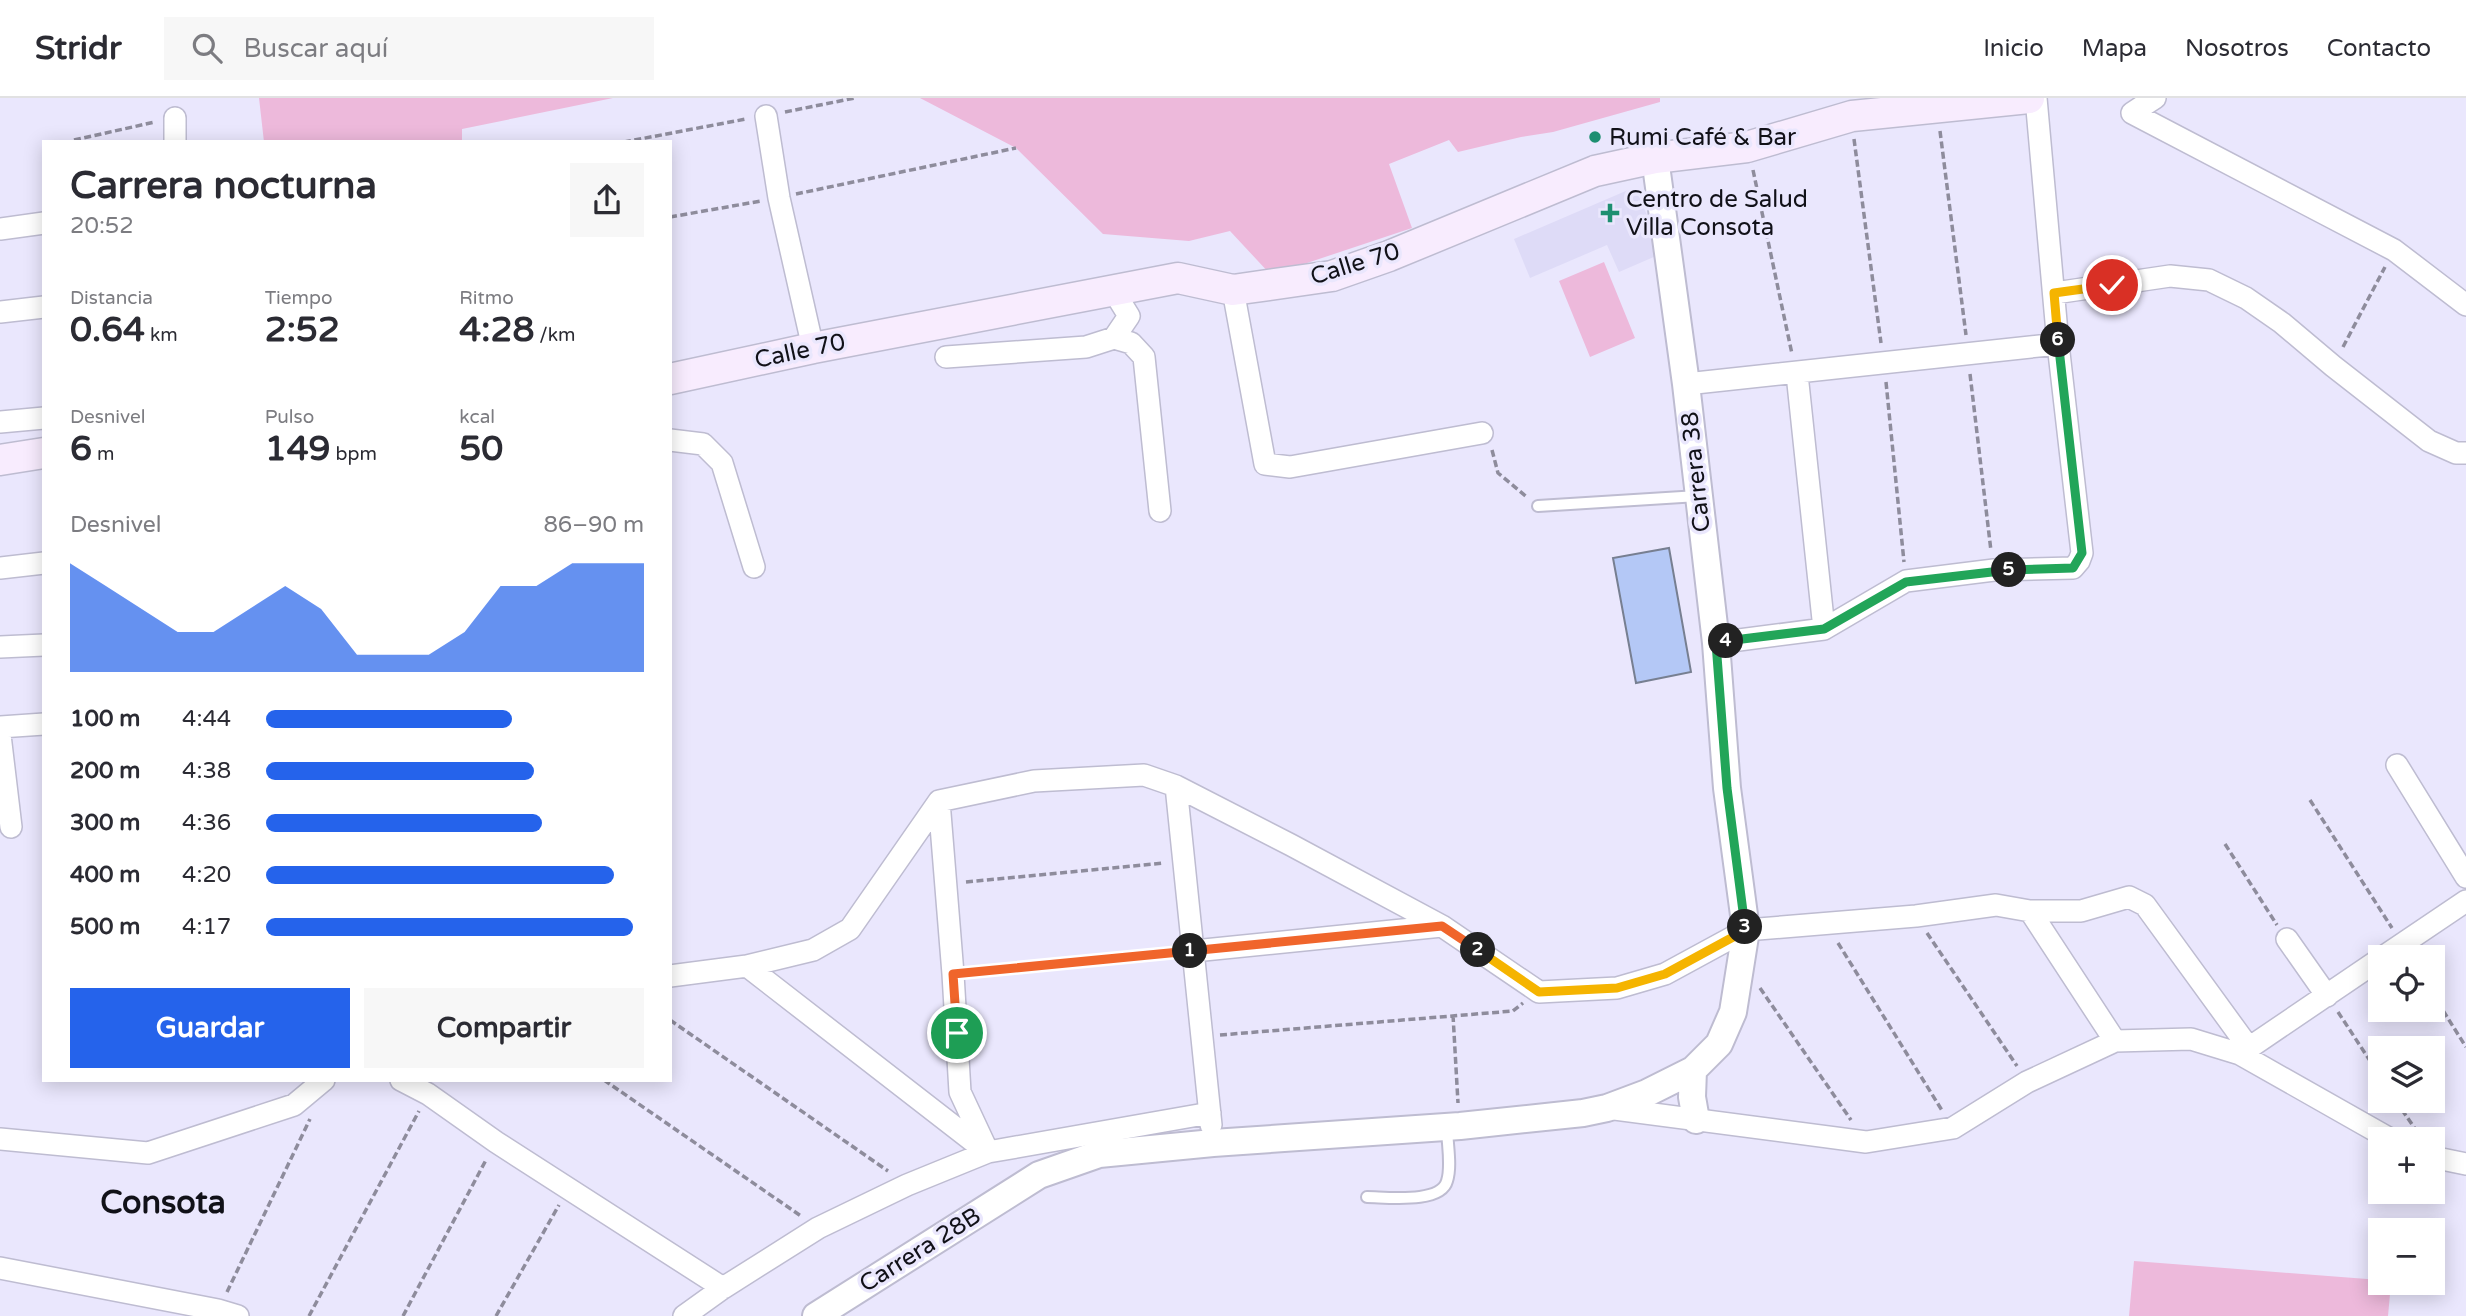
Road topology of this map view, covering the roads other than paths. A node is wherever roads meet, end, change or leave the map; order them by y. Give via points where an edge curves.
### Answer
1 (2029, 98) edge
2 (2036, 98) edge
3 (2155, 98) edge
4 (766, 116) road end
5 (175, 118) road end
6 (176, 140) edge
7 (1655, 158) junction
8 (42, 223) edge
9 (0, 229) edge
10 (1112, 290) junction
11 (1233, 290) junction
12 (2054, 293) junction
13 (2466, 305) edge
14 (42, 307) edge
15 (0, 312) edge
16 (1114, 338) junction
17 (2058, 344) junction
18 (813, 348) junction
19 (946, 357) dead end
20 (1797, 374) junction
21 (672, 379) edge
22 (1686, 384) junction
23 (42, 418) edge
24 (0, 422) edge
25 (1482, 433) road end
26 (672, 440) edge
27 (42, 453) edge
28 (2466, 453) edge
29 (0, 460) edge
30 (1698, 496) junction
31 (1538, 506) road end
32 (1160, 511) dead end
33 (42, 563) edge
34 (754, 567) dead end
35 (0, 568) edge
36 (1824, 629) junction
37 (1716, 643) junction
38 (42, 645) edge
39 (0, 647) edge
40 (42, 724) edge
41 (0, 727) edge
42 (0, 736) edge
43 (2397, 765) dead end
44 (1176, 786) junction
45 (939, 801) junction
46 (11, 827) dead end
47 (2466, 877) edge
48 (2466, 901) edge
49 (2030, 911) junction
50 (1442, 926) junction
51 (1746, 930) junction
52 (2287, 939) road end
53 (2401, 945) edge
54 (1194, 951) junction
55 (747, 966) junction
56 (2368, 968) edge
57 (672, 976) edge
58 (2327, 996) junction
59 (2115, 1041) junction
60 (2245, 1051) junction
61 (1693, 1070) junction
62 (322, 1082) edge
63 (405, 1082) edge
64 (1607, 1108) junction
65 (1210, 1113) junction
66 (1696, 1120) junction
67 (1453, 1127) junction
68 (2370, 1127) edge
69 (0, 1139) edge
70 (1213, 1143) junction
71 (988, 1152) junction
72 (2445, 1160) edge
73 (2466, 1164) edge
74 (1367, 1196) dead end
75 (0, 1268) edge
76 (723, 1288) junction
77 (228, 1313) edge
78 (684, 1316) edge
79 (816, 1316) edge

1 - 7 main road, Calle 70 via 1852,116 1748,147
2 - 12 street
3 - 13 street via 2132,113 2394,250
4 - 18 street via 779,198
5 - 6 street
7 - 11 main road, Calle 70 via 1595,171 1332,276
7 - 22 street, Carrera 38
8 - 9 street
10 - 11 main road, Calle 70 via 1178,278
10 - 16 street via 1129,316
10 - 18 main road, Calle 70
11 - 25 street via 1265,464 1290,467
12 - 17 street
12 - 28 street via 2170,276 2209,280 2282,323 2429,441
14 - 15 street
16 - 19 street via 1086,347
16 - 32 street via 1131,343 1144,357
17 - 20 street
17 - 36 street via 2082,553 2079,561 2073,568 1994,570 1906,582
18 - 21 main road, Calle 70
20 - 22 street
20 - 36 street
22 - 30 street, Carrera 38
23 - 24 street
26 - 34 street via 703,444 722,463
27 - 29 main road
30 - 31 lane
30 - 37 street, Carrera 38
33 - 35 street
36 - 37 street
37 - 51 street, Carrera 38 via 1727,788
38 - 39 street
40 - 41 street
42 - 46 street
43 - 47 street
44 - 45 street via 1144,775 1034,781
44 - 50 street
44 - 54 street
45 - 55 street via 850,929 813,950
45 - 71 street via 960,1092
48 - 53 street
49 - 51 street via 1996,905
49 - 59 street
49 - 60 street via 2081,911 2129,897 2145,905
50 - 51 street via 1539,992 1629,985 1665,974
50 - 54 street
51 - 61 street, Carrera 38 via 1733,1012 1720,1044
52 - 58 street
54 - 65 street
55 - 57 street
55 - 71 street
56 - 58 street
58 - 60 street
59 - 60 street via 2191,1039
59 - 66 street via 2027,1082 1953,1128 1866,1142
60 - 68 street
61 - 64 street, Carrera 38
61 - 66 street
62 - 69 street via 294,1105 148,1153
63 - 76 street
64 - 66 street
64 - 67 street, Carrera 38
65 - 70 street
65 - 71 street
67 - 70 street, Carrera 28B
67 - 74 lane via 1444,1189 1429,1197
70 - 79 street, Carrera 28B via 1099,1154 1039,1175
71 - 76 street via 818,1228
72 - 73 street
75 - 77 street
76 - 78 street

